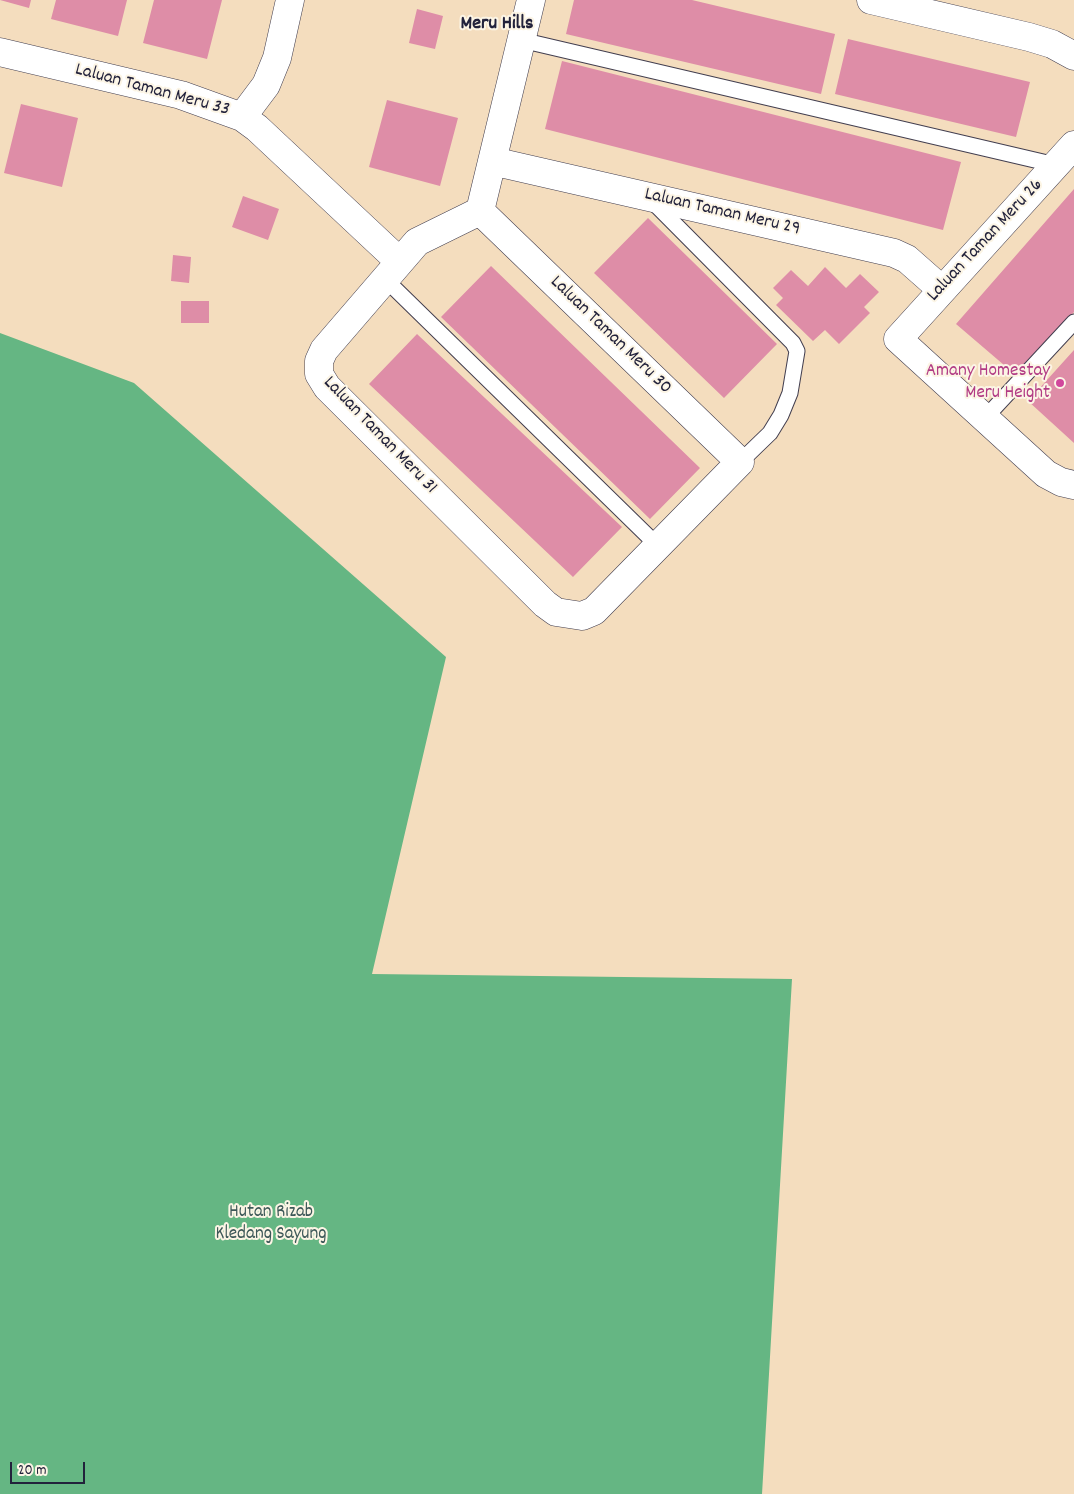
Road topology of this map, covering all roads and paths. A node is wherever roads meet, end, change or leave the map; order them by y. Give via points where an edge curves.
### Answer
1 (290, 0) edge
2 (531, 0) edge
3 (871, 0) edge
4 (521, 40) junction
5 (0, 52) edge
6 (1074, 56) edge
7 (242, 117) junction
8 (1065, 155) edge
9 (492, 161) junction
10 (646, 196) junction
11 (480, 211) junction
12 (392, 269) junction
13 (941, 289) junction
14 (1074, 322) edge
15 (986, 418) junction
16 (740, 462) junction
17 (1067, 483) edge
18 (657, 545) junction

1 - 7 street via 277,58 266,85
2 - 4 street
3 - 6 street via 1029,37
4 - 8 lane
4 - 9 street
5 - 7 street, Laluan Taman Meru 33 via 180,95
7 - 12 street, Laluan Taman Meru 33 via 257,128
8 - 13 street, Laluan Taman Meru 26
9 - 10 street, Laluan Taman Meru 29
9 - 11 street
10 - 13 street, Laluan Taman Meru 29 via 894,253 907,259
10 - 16 lane via 793,343 797,351 790,393 781,415 770,433
11 - 12 street, Laluan Taman Meru 31 via 417,242
11 - 16 street, Laluan Taman Meru 30
12 - 18 lane
12 - 18 street, Laluan Taman Meru 31 via 324,350 319,361 319,374 327,387 556,612 582,616 594,611
13 - 15 street, Laluan Taman Meru 26 via 898,339
14 - 15 lane
15 - 17 street via 1046,474
16 - 18 street

